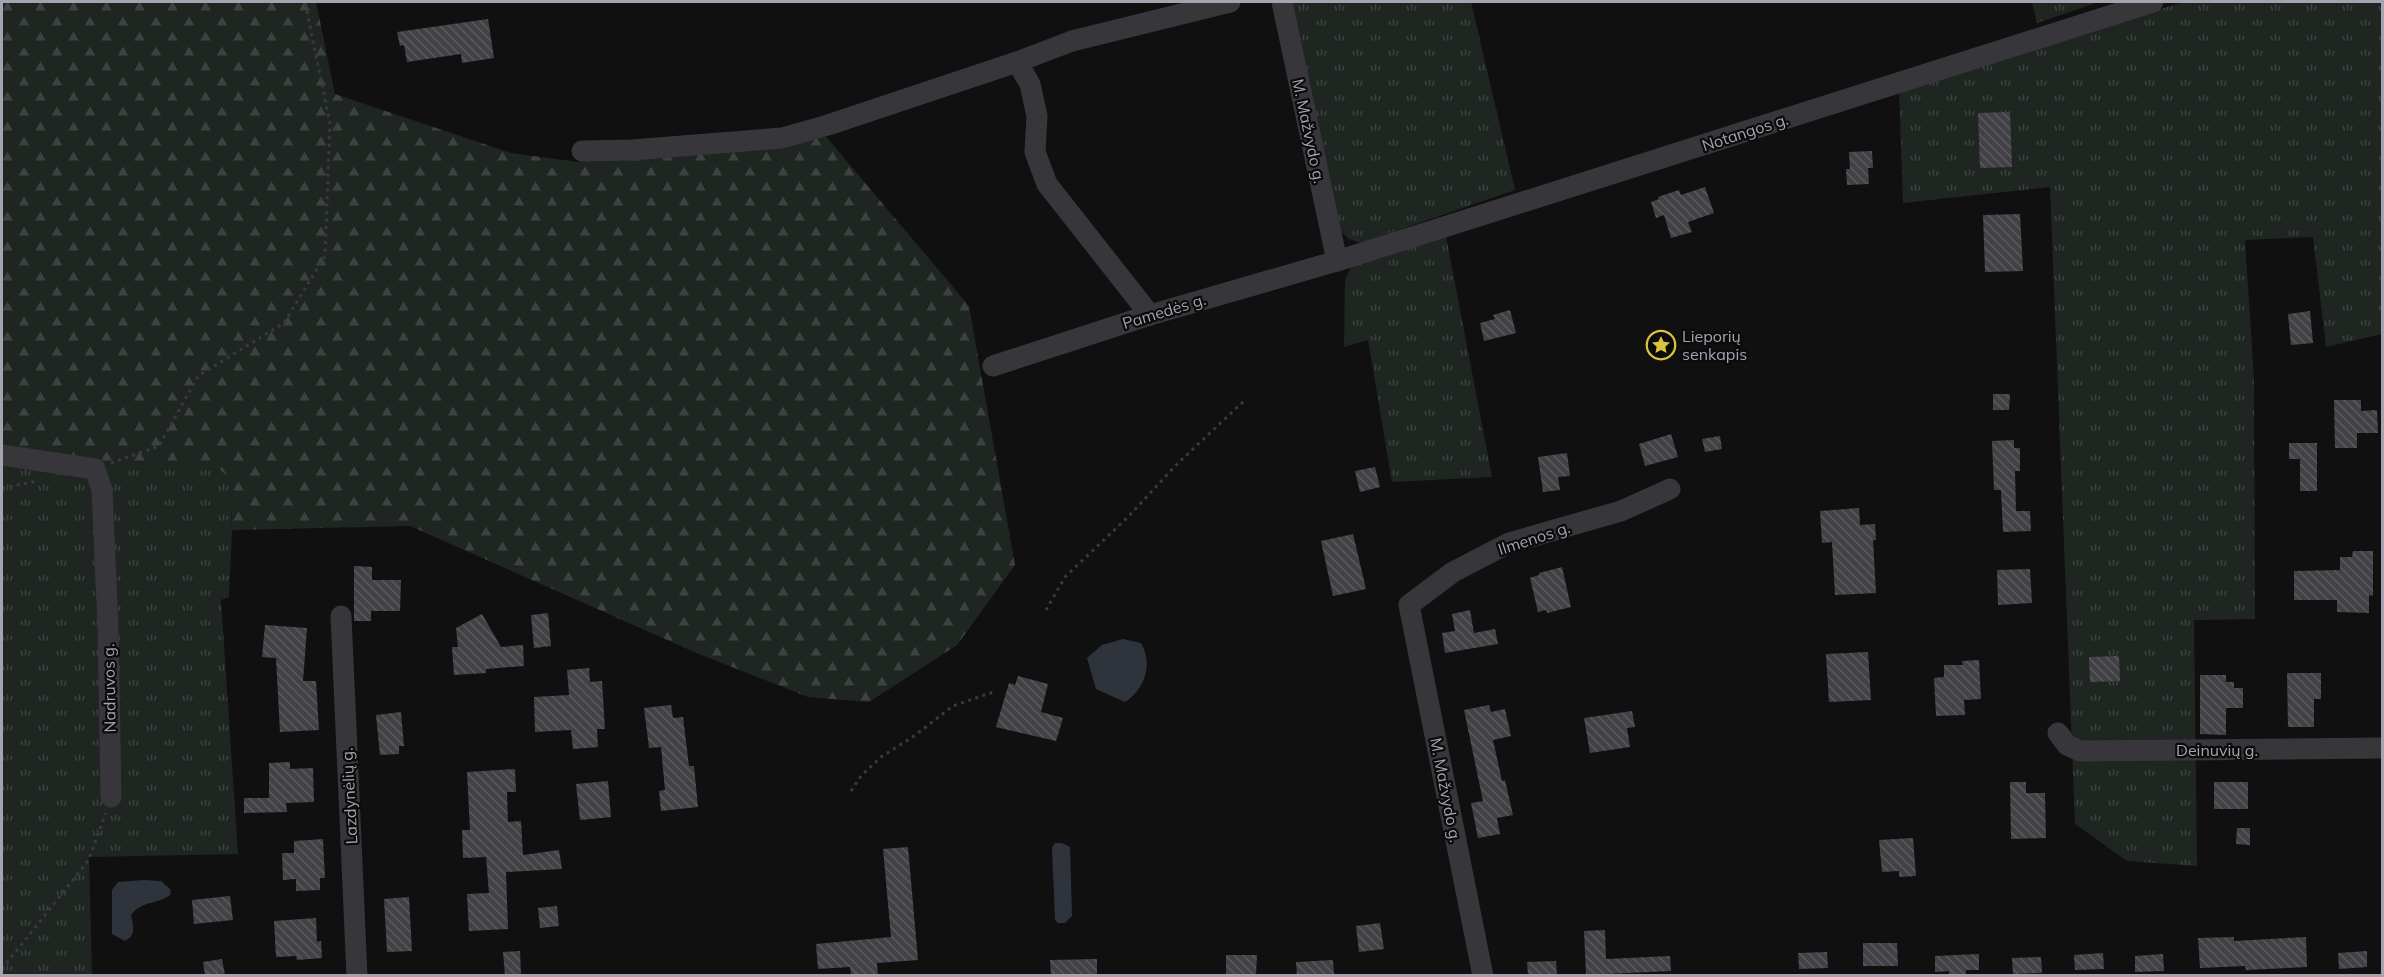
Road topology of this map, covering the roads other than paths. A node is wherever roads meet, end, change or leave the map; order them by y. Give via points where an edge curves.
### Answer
1 (1230, 2) edge
2 (1282, 2) edge
3 (2153, 2) edge
4 (1017, 62) junction
5 (582, 151) dead end
6 (1337, 261) junction
7 (1150, 315) junction
8 (993, 366) dead end
9 (2, 455) edge
10 (1670, 489) dead end
11 (1409, 605) joint
12 (341, 616) dead end
13 (2058, 733) dead end
14 (2382, 748) edge
15 (111, 797) road end
16 (357, 975) edge
17 (1483, 975) edge

1 - 4 street via 1072,41
2 - 6 street, M. Mažvydo g.
3 - 6 street, Notangos g.
4 - 5 street via 782,138
4 - 7 street via 1030,84 1036,116 1035,152 1047,184
6 - 7 street, Pamedės g.
7 - 8 street, Pamedės g.
9 - 15 street, Nadruvos g. via 95,469 102,490
10 - 11 street, Ilmenos g. via 1622,511 1509,543 1453,572
11 - 17 street, M. Mažvydo g.
12 - 16 street, Lazdynėlių g.
13 - 14 street, Deinuvių g. via 2067,745 2080,751

